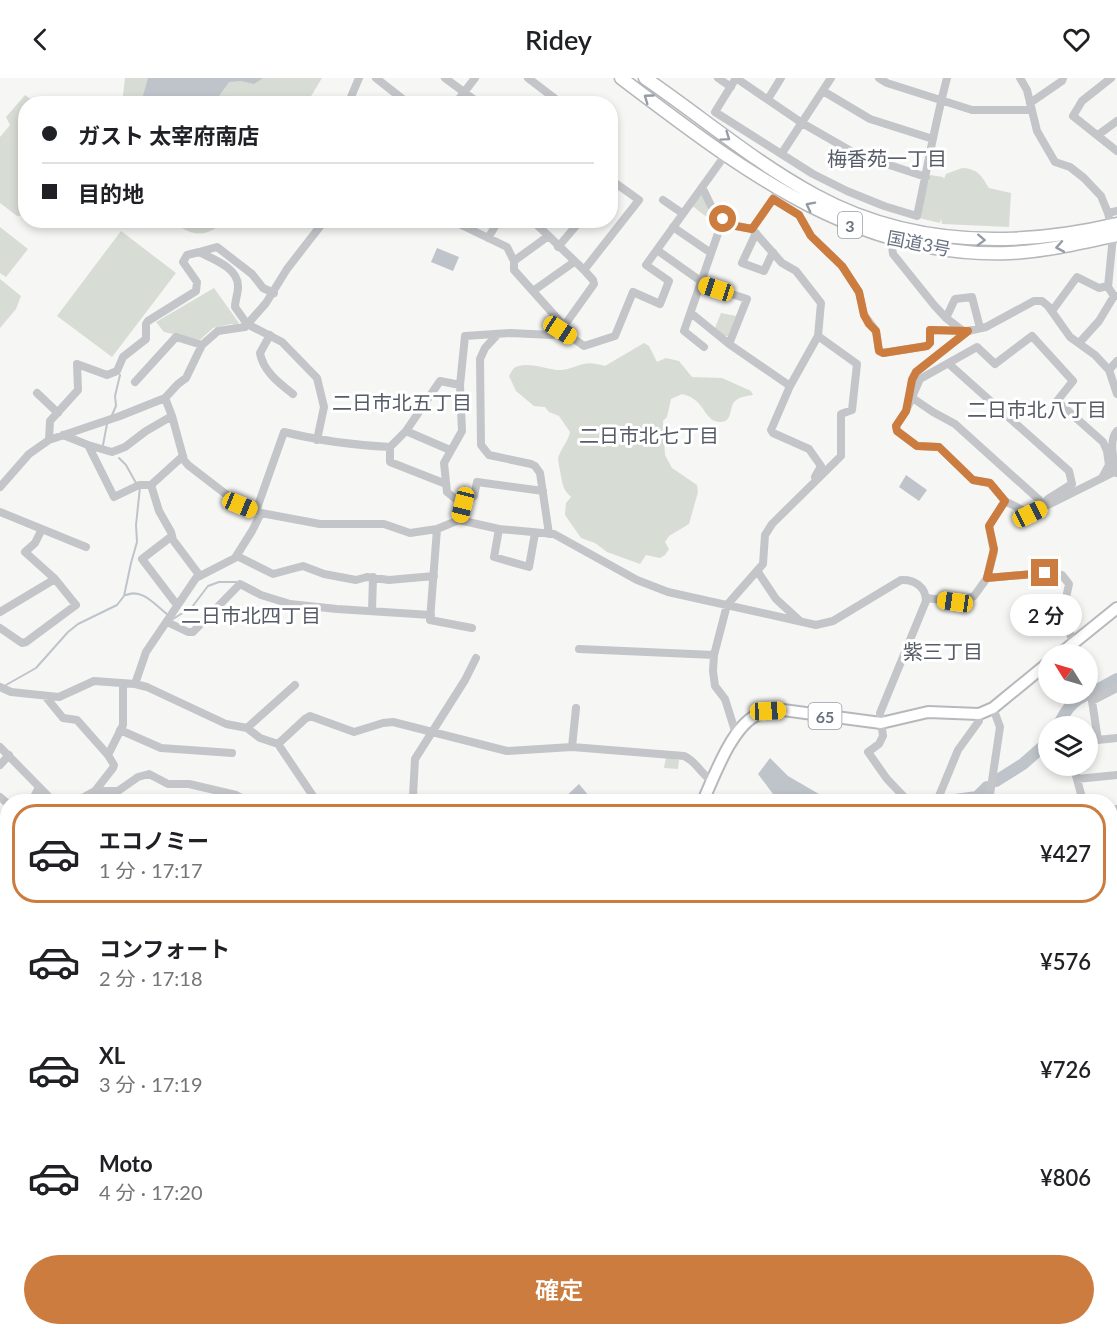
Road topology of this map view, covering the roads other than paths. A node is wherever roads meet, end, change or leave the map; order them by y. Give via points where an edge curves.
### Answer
1 (358, 78) edge
2 (376, 78) edge
3 (445, 78) edge
4 (475, 78) edge
5 (528, 78) edge
6 (621, 78) edge
7 (645, 78) edge
8 (718, 78) edge
9 (782, 78) edge
10 (831, 78) edge
11 (879, 78) edge
12 (947, 78) edge
13 (1020, 78) edge
14 (1063, 78) edge
15 (1111, 78) edge
16 (730, 87) junction
17 (823, 91) junction
18 (464, 93) junction
19 (351, 96) edge
20 (399, 96) edge
21 (462, 96) edge
22 (468, 96) edge
23 (552, 96) edge
24 (768, 99) junction
25 (941, 101) junction
26 (1031, 106) junction
27 (1117, 120) edge
28 (802, 123) junction
29 (1098, 135) junction
30 (933, 139) junction
31 (1117, 151) edge
32 (782, 153) junction
33 (726, 154) junction
34 (926, 177) junction
35 (787, 178) junction
36 (618, 185) edge
37 (702, 187) junction
38 (777, 194) junction
39 (663, 200) dead end
40 (1112, 212) edge
41 (682, 213) junction
42 (723, 219) junction
43 (618, 227) edge
44 (673, 227) junction
45 (319, 228) edge
46 (467, 228) edge
47 (494, 228) edge
48 (539, 228) edge
49 (574, 228) edge
50 (617, 228) edge
51 (1114, 230) edge
52 (754, 231) junction
53 (547, 237) junction
54 (488, 238) junction
55 (891, 240) junction
56 (558, 247) junction
57 (657, 250) junction
58 (199, 252) junction
59 (772, 252) junction
60 (711, 253) junction
61 (514, 261) junction
62 (574, 262) junction
63 (584, 270) junction
64 (701, 283) junction
65 (1108, 286) junction
66 (533, 291) junction
67 (274, 293) junction
68 (1116, 296) edge
69 (1052, 311) junction
70 (691, 313) junction
71 (946, 318) junction
72 (247, 324) junction
73 (562, 328) junction
74 (980, 328) junction
75 (966, 331) junction
76 (498, 334) junction
77 (270, 335) junction
78 (818, 336) junction
79 (1080, 342) junction
80 (729, 344) junction
81 (202, 345) junction
82 (704, 347) dead end
83 (1117, 361) edge
84 (949, 363) junction
85 (1109, 370) junction
86 (135, 382) dead end
87 (460, 385) junction
88 (789, 386) junction
89 (37, 393) dead end
90 (293, 394) dead end
91 (1117, 394) edge
92 (165, 398) junction
93 (910, 400) junction
94 (58, 413) junction
95 (172, 416) junction
96 (406, 431) junction
97 (1117, 431) edge
98 (63, 435) junction
99 (49, 440) junction
100 (317, 440) junction
101 (88, 445) junction
102 (390, 447) junction
103 (450, 450) junction
104 (183, 456) junction
105 (1116, 458) edge
106 (1117, 472) edge
107 (1102, 478) junction
108 (446, 484) junction
109 (151, 485) junction
110 (0, 486) edge
111 (811, 486) junction
112 (543, 491) junction
113 (1005, 501) junction
114 (1044, 504) junction
115 (463, 505) junction
116 (0, 512) edge
117 (258, 512) junction
118 (459, 520) junction
119 (42, 529) junction
120 (437, 529) junction
121 (499, 529) junction
122 (536, 533) junction
123 (549, 534) junction
124 (172, 536) junction
125 (86, 548) dead end
126 (237, 556) junction
127 (758, 572) junction
128 (200, 576) junction
129 (434, 576) junction
130 (374, 577) junction
131 (987, 578) junction
132 (55, 579) junction
133 (927, 598) junction
134 (177, 605) junction
135 (727, 605) junction
136 (1117, 608) edge
137 (372, 611) junction
138 (0, 612) edge
139 (431, 615) junction
140 (167, 622) junction
141 (800, 622) junction
142 (0, 628) edge
143 (472, 628) dead end
144 (1073, 644) edge
145 (1079, 644) edge
146 (579, 649) dead end
147 (714, 655) junction
148 (476, 658) dead end
149 (1038, 671) edge
150 (123, 683) junction
151 (135, 684) junction
152 (295, 685) dead end
153 (0, 687) edge
154 (1117, 688) edge
155 (45, 696) junction
156 (1098, 698) edge
157 (576, 708) dead end
158 (993, 708) junction
159 (979, 714) junction
160 (881, 723) junction
161 (247, 728) junction
162 (120, 730) junction
163 (434, 731) junction
164 (736, 734) junction
165 (1117, 738) edge
166 (1098, 740) edge
167 (278, 744) junction
168 (0, 747) edge
169 (573, 747) junction
170 (232, 753) dead end
171 (9, 755) junction
172 (108, 755) junction
173 (0, 765) edge
174 (1117, 775) edge
175 (1076, 776) edge
176 (1077, 779) junction
177 (712, 781) junction
178 (39, 787) junction
179 (95, 791) junction
180 (36, 794) edge
181 (46, 794) edge
182 (90, 794) edge
183 (232, 794) edge
184 (312, 794) edge
185 (413, 794) edge
186 (706, 794) edge
187 (901, 794) edge
188 (940, 794) edge
189 (990, 794) edge
190 (1081, 794) edge

1 - 19 street
2 - 20 street
3 - 18 street
4 - 18 street
5 - 23 street
33 -> 6 highway, 国道3号 / 3
7 -> 35 highway, 国道3号 / 3
8 - 16 street
9 - 24 street
10 - 17 street
11 - 25 street
12 - 25 street
13 - 26 street
14 - 26 street
15 - 29 street via 1082,101 1073,116
16 - 24 street via 736,78
16 - 32 street via 715,112
17 - 28 street
17 - 30 street via 870,119
18 - 21 street
18 - 22 street
24 - 28 street
25 - 26 street via 972,110
25 - 30 street
26 - 40 street via 1037,131 1055,162 1084,178
27 - 29 street
28 - 32 street
28 - 34 street via 855,154
29 - 31 street
30 - 34 street
32 - 34 street via 846,191 917,216
33 - 37 street
33 - 38 highway, 国道3号 / 3
35 - 38 street
35 -> 51 highway, 国道3号 / 3 via 857,214 941,236 1014,240
36 - 43 street via 639,200
37 - 41 street
37 - 42 street via 714,213
38 - 52 street
55 -> 38 highway, 国道3号 / 3
38 - 75 street via 842,266 859,292 864,315 876,331 879,351 927,346 930,330
39 - 41 street
40 - 51 street
41 - 44 street
42 - 52 street
42 - 60 street
44 - 57 street
44 - 60 street
45 - 67 street
46 - 54 street
47 - 54 street
48 - 53 street
49 - 56 street
50 - 63 street
51 -> 55 highway, 国道3号 / 3 via 1059,248 1008,253 946,250
51 - 65 street
52 - 59 street
52 - 59 street via 742,263 764,271
53 - 56 street
53 - 61 street
54 - 61 street via 507,247
55 - 71 street via 893,254
56 - 62 street
57 - 64 street
57 - 73 street via 645,265 669,281 660,304 633,292 615,336 584,346
58 - 67 street via 217,247 252,274 263,288
58 - 72 street via 226,267 236,278 235,307
58 - 94 street via 187,255 183,262 197,282 196,291 148,321 146,339 123,357 113,374 77,364 78,390
59 - 78 street via 796,271 820,301
60 - 64 street
61 - 66 street via 514,270
62 - 63 street
62 - 66 street
63 - 73 street via 594,284
64 - 70 street
64 - 80 street via 747,299
65 - 68 street
65 - 69 street via 1099,288 1077,277
66 - 73 street
67 - 72 street
68 - 79 street
69 - 74 street via 1044,302 1035,301
69 - 79 street via 1070,337
70 - 80 street
70 - 82 street via 684,331
71 - 74 street via 955,299 972,297
71 - 75 street
72 - 77 street
72 - 81 street via 218,331
73 - 76 street via 552,335
74 - 75 street
75 - 93 street via 916,372
76 - 87 street via 465,336
76 - 112 street via 480,359 481,445 489,455 535,466
77 - 90 street via 260,352 262,362
77 - 100 street via 287,346 317,378 324,407
78 - 88 street
78 - 111 street via 858,366 852,410 841,414 841,456
79 - 85 street
80 - 88 street
81 - 86 street via 176,337
81 - 92 street via 186,378
83 - 85 street
84 - 93 street via 920,379
84 - 107 street via 977,347 995,364 1032,336 1073,381 1057,402 1104,443 1110,463
84 - 114 street via 1070,471 1072,484
85 - 91 street
87 - 96 street via 441,381
87 - 103 street via 462,430
88 - 111 street via 771,430 811,450 821,466
89 - 94 street
92 - 95 street
92 - 98 street
93 - 113 street via 897,431 917,446 939,447 973,480 990,483
93 - 114 street via 956,424
94 - 99 street via 49,423
95 - 101 street via 112,452
95 - 104 street
96 - 102 street
96 - 103 street
97 - 105 street via 1112,439
98 - 99 street
98 - 101 street
99 - 110 street via 28,454
100 - 102 street
100 - 117 street via 284,432
101 - 109 street via 114,496
102 - 108 street via 390,462
103 - 108 street via 444,463
104 - 109 street
104 - 117 street via 188,465 240,505
105 - 106 street
106 - 107 street
107 - 114 street
108 - 115 street via 449,495
109 - 124 street
111 - 127 street via 768,530 764,561
112 - 115 street via 477,482 474,496
112 - 123 street
113 - 114 street via 1030,514
113 - 131 street via 989,526 994,549
115 - 118 street
116 - 119 street
117 - 120 street via 321,524 384,524 410,533
117 - 126 street
118 - 120 street
118 - 121 street
119 - 125 street
119 - 132 street via 25,552
120 - 129 street
121 - 122 street
121 - 122 street via 494,557 529,567
122 - 123 street
123 - 135 street via 637,580 668,592
124 - 128 street
124 - 134 street via 142,559
126 - 128 street
126 - 130 street via 273,574 303,566 356,580
127 - 135 street
127 - 141 street via 776,599
128 - 134 street
129 - 130 street via 388,580
129 - 139 street
130 - 137 street
131 - 133 street via 974,596 963,601
131 - 144 street via 1062,575 1069,585 1064,607
132 - 138 street
132 - 142 street via 76,605 26,642
133 - 141 street via 915,583 901,580 832,621 816,625
133 - 160 street via 880,714
134 - 140 street
135 - 141 street
135 - 147 street
136 - 145 main road
137 - 139 street
137 - 140 street via 290,604 240,584 193,632
139 - 143 street via 430,620
140 - 151 street via 146,652
146 - 147 street
147 - 164 street via 715,686 725,699
148 - 163 street
149 - 158 main road, 65
150 - 151 street
150 - 155 street via 94,681 63,696
150 - 162 street
151 - 161 street via 226,724
152 - 161 street
153 - 155 street
154 - 156 street
155 - 172 street via 63,717 77,720
157 - 169 street
158 - 159 main road, 65
158 - 189 street via 1000,727
159 - 160 main road, 65 via 928,712
159 - 188 street via 979,721 958,750
160 - 164 main road, 65 via 768,711 754,717
160 - 187 street via 883,736 868,752
161 - 167 street
162 - 170 street via 161,748
162 - 172 street
163 - 167 street via 389,722 354,732 310,716
163 - 169 street via 507,751
163 - 185 street via 415,759
164 - 177 main road, 65
165 - 166 street
167 - 184 street
168 - 171 street
169 - 177 street via 684,756
171 - 173 street
171 - 178 street
172 - 179 street via 114,768
174 - 176 street
175 - 176 street
176 - 190 street
177 - 186 main road, 65
178 - 180 street
178 - 181 street
179 - 182 street
179 - 183 street via 118,791 149,774 168,784 189,784

